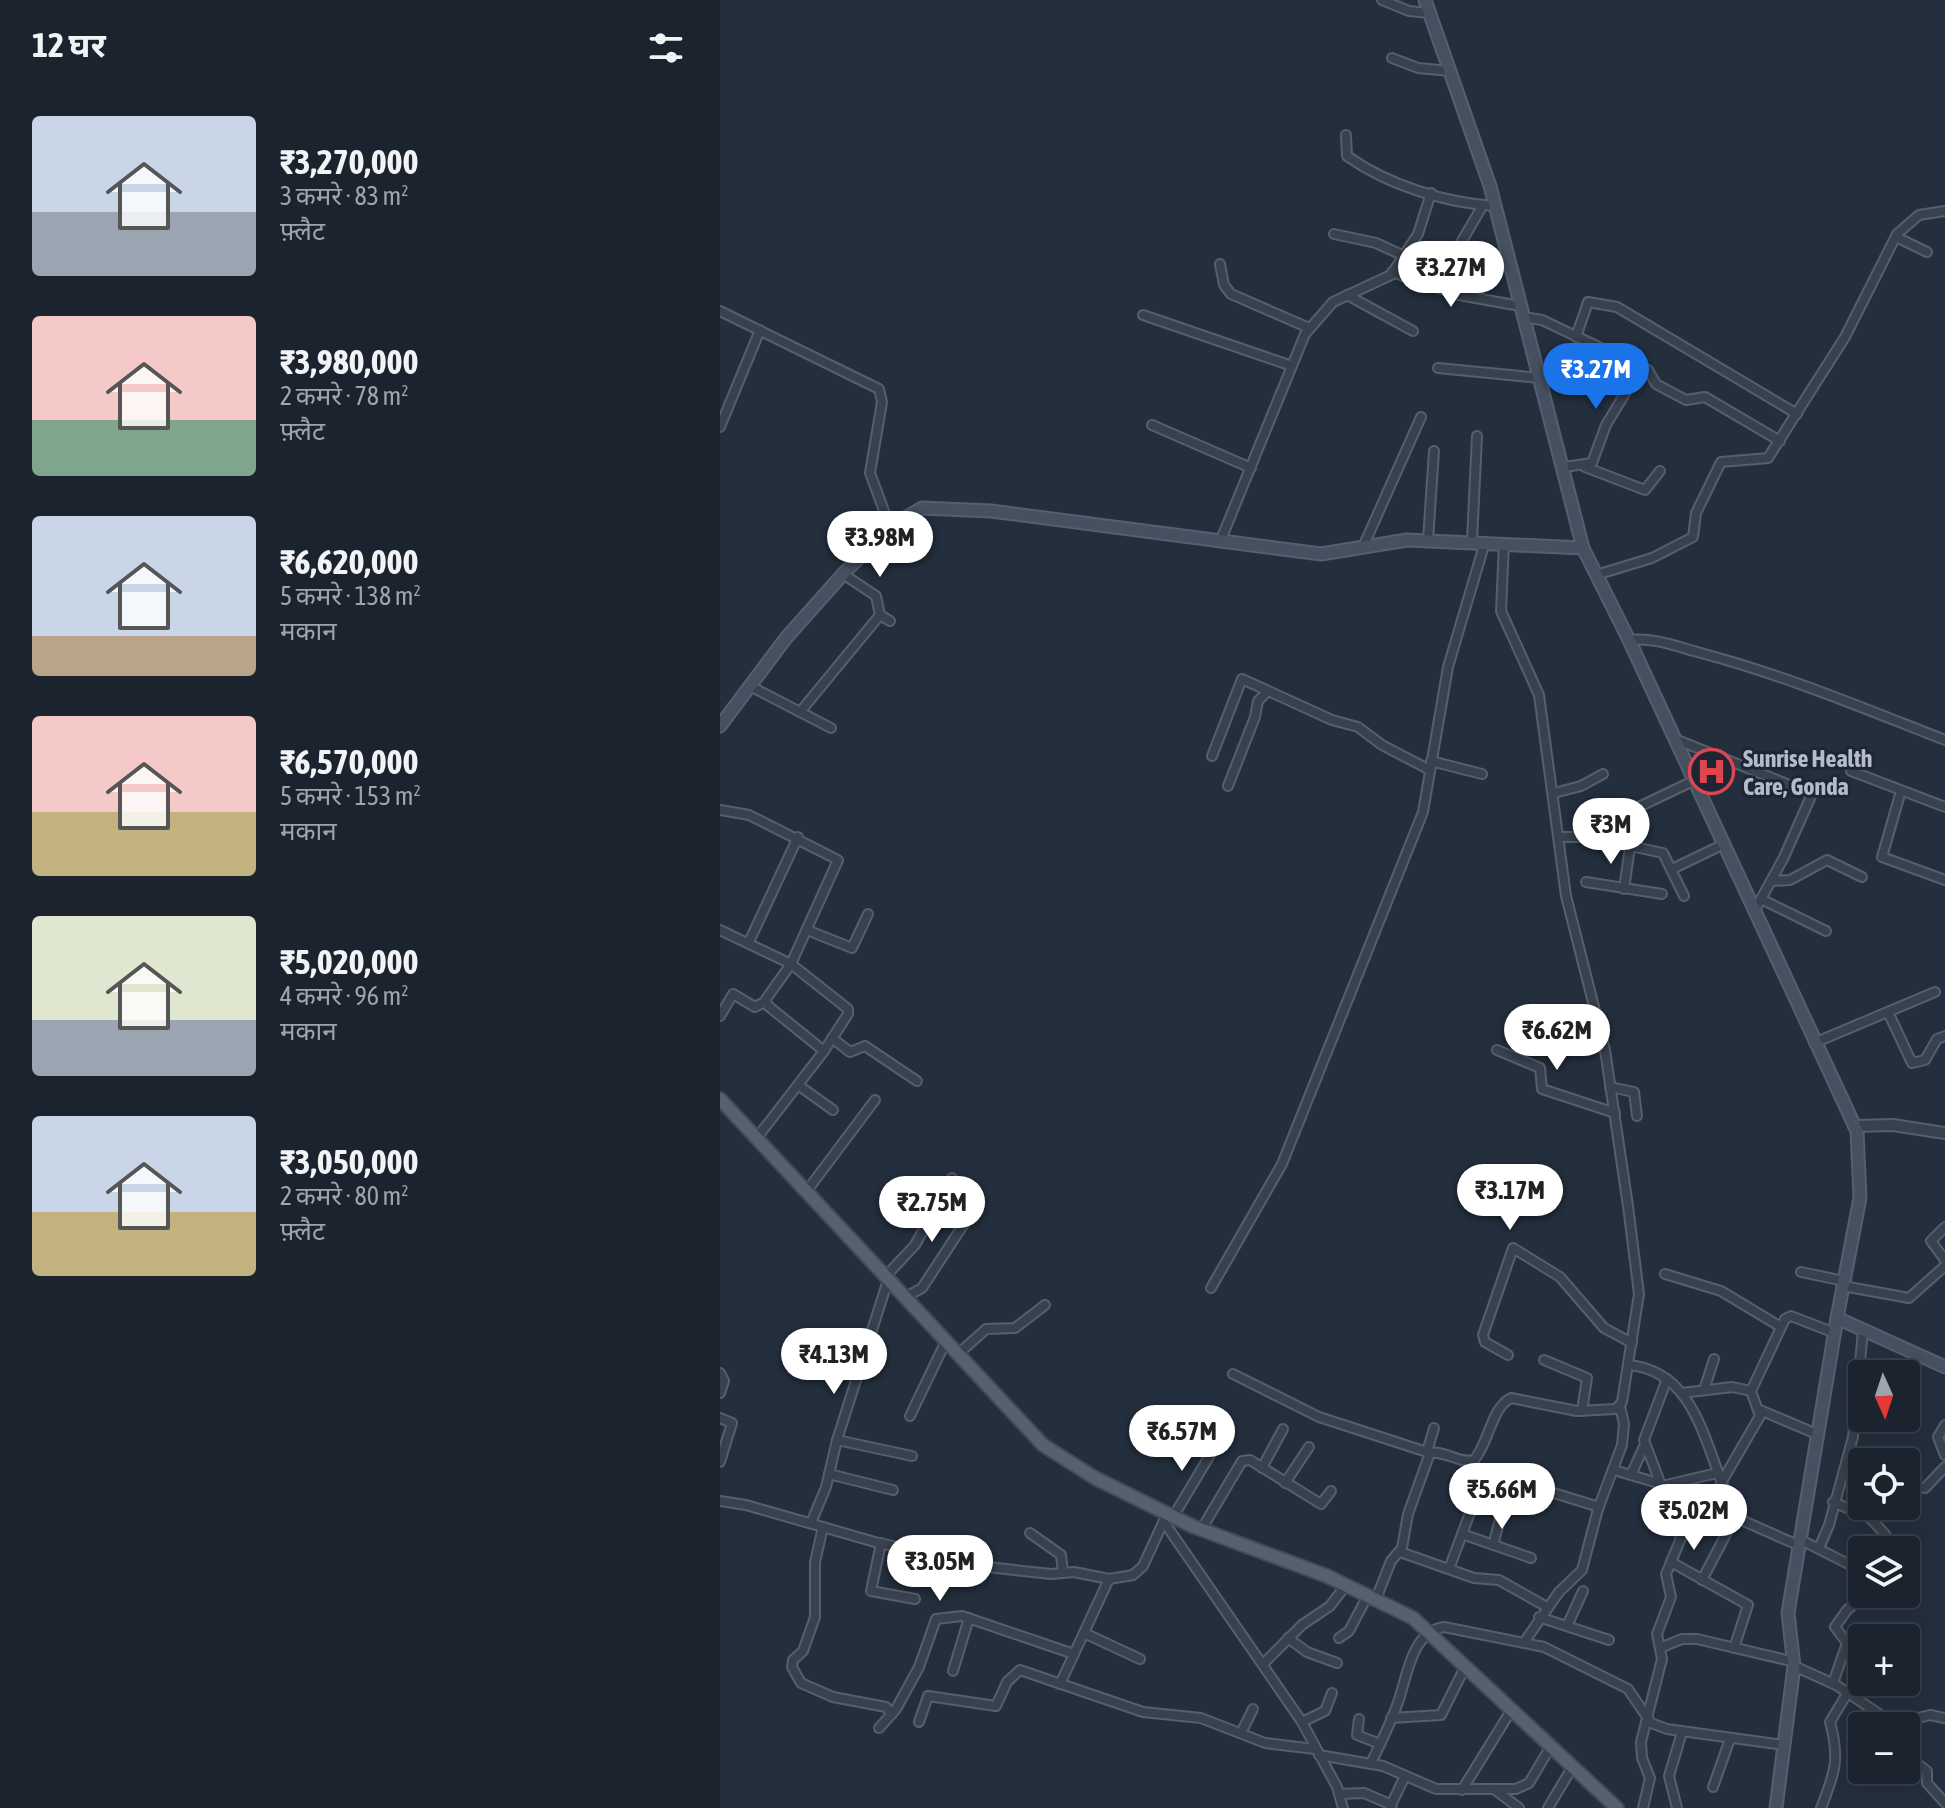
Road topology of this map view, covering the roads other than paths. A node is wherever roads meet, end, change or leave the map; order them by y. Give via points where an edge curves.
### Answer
1 (1382, 0) edge
2 (1425, 0) edge
3 (1429, 13) junction
4 (1392, 58) dead end
5 (1450, 71) junction
6 (1346, 135) dead end
7 (1431, 193) junction
8 (1489, 206) junction
9 (1945, 211) edge
10 (1334, 234) dead end
11 (1896, 237) junction
12 (1927, 252) dead end
13 (1455, 253) dead end
14 (1404, 256) junction
15 (1220, 264) dead end
16 (1392, 272) junction
17 (1347, 295) junction
18 (720, 311) edge
19 (1522, 311) junction
20 (1143, 315) dead end
21 (1309, 328) junction
22 (760, 330) junction
23 (1413, 331) dead end
24 (1576, 337) junction
25 (1292, 366) junction
26 (1641, 367) junction
27 (1438, 368) dead end
28 (1540, 378) junction
29 (1797, 414) junction
30 (1421, 417) dead end
31 (1152, 425) dead end
32 (720, 427) edge
33 (1477, 436) dead end
34 (1780, 441) junction
35 (1434, 451) dead end
36 (1564, 467) junction
37 (1584, 467) junction
38 (1251, 468) junction
39 (1660, 471) dead end
40 (890, 527) junction
41 (1428, 540) junction
42 (1472, 541) junction
43 (1220, 542) junction
44 (1485, 542) junction
45 (1504, 543) junction
46 (1363, 547) junction
47 (1583, 548) junction
48 (843, 574) junction
49 (1596, 575) junction
50 (880, 615) junction
51 (890, 621) dead end
52 (1629, 640) junction
53 (750, 686) junction
54 (1268, 691) junction
55 (800, 712) junction
56 (720, 726) edge
57 (831, 728) dead end
58 (1675, 739) junction
59 (1945, 740) edge
60 (1212, 756) dead end
61 (1430, 766) junction
62 (1851, 771) dead end
63 (1482, 774) dead end
64 (1603, 774) dead end
65 (1693, 781) junction
66 (1228, 786) dead end
67 (1901, 791) junction
68 (1554, 793) junction
69 (1945, 807) edge
70 (720, 810) edge
71 (798, 837) junction
72 (1561, 837) junction
73 (1619, 845) junction
74 (1722, 845) junction
75 (1630, 847) junction
76 (1672, 869) junction
77 (1862, 877) dead end
78 (1945, 880) edge
79 (1771, 881) junction
80 (1586, 882) dead end
81 (1624, 889) junction
82 (1662, 894) dead end
83 (1684, 896) dead end
84 (1761, 899) junction
85 (1753, 913) junction
86 (868, 914) dead end
87 (720, 930) edge
88 (807, 930) junction
89 (1826, 931) dead end
90 (749, 942) junction
91 (791, 964) junction
92 (1935, 992) dead end
93 (766, 1001) junction
94 (1888, 1012) junction
95 (720, 1016) edge
96 (1945, 1036) edge
97 (832, 1038) junction
98 (1814, 1043) junction
99 (1497, 1050) dead end
100 (824, 1051) junction
101 (917, 1081) dead end
102 (798, 1085) junction
103 (1610, 1087) junction
104 (720, 1099) edge
105 (875, 1100) dead end
106 (833, 1110) dead end
107 (1615, 1113) junction
108 (1637, 1116) dead end
109 (1854, 1126) junction
110 (1945, 1133) edge
111 (756, 1139) junction
112 (952, 1178) dead end
113 (806, 1192) junction
114 (975, 1207) dead end
115 (1945, 1227) edge
116 (1945, 1263) edge
117 (1801, 1272) dead end
118 (1665, 1274) dead end
119 (886, 1279) junction
120 (1843, 1284) junction
121 (1211, 1288) dead end
122 (904, 1298) junction
123 (1045, 1305) dead end
124 (1837, 1318) junction
125 (1781, 1327) junction
126 (1863, 1330) junction
127 (1835, 1333) junction
128 (945, 1343) junction
129 (1632, 1343) junction
130 (957, 1355) junction
131 (1508, 1355) dead end
132 (1714, 1359) dead end
133 (1544, 1360) dead end
134 (1628, 1365) junction
135 (1945, 1367) edge
136 (720, 1373) edge
137 (1233, 1374) dead end
138 (1667, 1379) junction
139 (1704, 1390) junction
140 (1751, 1391) junction
141 (720, 1393) edge
142 (1682, 1393) junction
143 (1620, 1406) junction
144 (1760, 1410) junction
145 (1582, 1411) junction
146 (910, 1416) dead end
147 (720, 1418) edge
148 (1945, 1425) edge
149 (1434, 1428) dead end
150 (1283, 1429) dead end
151 (1819, 1435) junction
152 (837, 1440) junction
153 (1645, 1444) junction
154 (1216, 1445) dead end
155 (1309, 1447) dead end
156 (1428, 1453) junction
157 (1945, 1455) edge
158 (912, 1456) dead end
159 (720, 1462) edge
160 (1945, 1467) edge
161 (1262, 1468) junction
162 (1614, 1470) junction
163 (1717, 1473) junction
164 (829, 1474) junction
165 (1631, 1475) junction
166 (1511, 1479) junction
167 (1285, 1483) junction
168 (1721, 1483) junction
169 (1662, 1485) junction
170 (1920, 1488) edge
171 (893, 1490) dead end
172 (1331, 1491) dead end
173 (720, 1501) edge
174 (1833, 1502) junction
175 (1599, 1507) junction
176 (1848, 1508) edge
177 (1736, 1515) junction
178 (1168, 1518) junction
179 (1872, 1520) edge
180 (811, 1523) junction
181 (823, 1527) junction
182 (1201, 1530) junction
183 (1030, 1533) dead end
184 (1462, 1534) junction
185 (1885, 1536) edge
186 (881, 1543) junction
187 (1801, 1543) junction
188 (1493, 1545) junction
189 (1819, 1548) junction
190 (1400, 1552) junction
191 (1531, 1558) dead end
192 (1671, 1562) junction
193 (1848, 1564) edge
194 (1449, 1569) junction
195 (1063, 1573) junction
196 (1109, 1579) junction
197 (1702, 1580) junction
198 (1346, 1585) junction
199 (1583, 1591) dead end
200 (1372, 1597) junction
201 (915, 1599) dead end
202 (1547, 1607) junction
203 (1850, 1608) edge
204 (1539, 1617) junction
205 (969, 1618) junction
206 (1567, 1626) junction
207 (1084, 1633) junction
208 (1430, 1633) junction
209 (1288, 1638) junction
210 (1339, 1638) dead end
211 (1609, 1640) dead end
212 (1525, 1641) junction
213 (1660, 1648) junction
214 (1734, 1648) junction
215 (1074, 1654) junction
216 (1140, 1659) dead end
217 (1337, 1663) dead end
218 (1263, 1664) junction
219 (1794, 1664) junction
220 (1466, 1665) junction
221 (953, 1671) dead end
222 (1833, 1683) junction
223 (1060, 1684) junction
224 (1848, 1692) joint
225 (1332, 1693) dead end
226 (1853, 1696) edge
227 (1512, 1708) junction
228 (1253, 1709) dead end
229 (1874, 1712) edge
230 (892, 1714) junction
231 (1391, 1718) junction
232 (1920, 1718) edge
233 (1945, 1718) edge
234 (1359, 1719) dead end
235 (1648, 1719) junction
236 (919, 1722) dead end
237 (1302, 1722) junction
238 (879, 1728) dead end
239 (1682, 1732) junction
240 (1241, 1733) junction
241 (1730, 1739) junction
242 (1380, 1744) junction
243 (1784, 1745) junction
244 (1551, 1746) junction
245 (1317, 1752) junction
246 (1371, 1763) junction
247 (1573, 1766) junction
248 (1920, 1766) edge
249 (1405, 1776) junction
250 (1713, 1787) dead end
251 (1494, 1789) junction
252 (1462, 1790) junction
253 (1339, 1794) junction
254 (1945, 1803) edge
255 (1391, 1806) edge
256 (1343, 1808) edge
257 (1519, 1808) edge
258 (1548, 1808) edge
259 (1617, 1808) edge
260 (1643, 1808) edge
261 (1677, 1808) edge
262 (1776, 1808) edge
263 (1821, 1808) edge

1 - 3 street
2 - 3 main road
3 - 5 main road
4 - 5 street via 1418,68
5 - 8 main road
6 - 7 street via 1345,152 1354,161
7 - 8 street
7 - 14 street via 1418,234
8 - 13 street
8 - 19 main road
9 - 11 street via 1919,215
10 - 14 street via 1376,243
11 - 12 street
11 - 29 street via 1845,337
14 - 16 street
15 - 21 street via 1231,294
16 - 17 street
16 - 19 street
17 - 21 street
17 - 23 street
18 - 22 street
19 - 24 street
19 - 28 main road
20 - 25 street
21 - 25 street
22 - 32 street
22 - 40 street via 879,389 882,402 870,473
24 - 26 street
24 - 29 street via 1588,302 1617,307
25 - 38 street
26 - 34 street via 1656,384 1686,400 1705,397
26 - 37 street via 1606,425 1595,459
27 - 28 street
28 - 36 main road
29 - 34 street
30 - 46 street
31 - 38 street
33 - 42 street
34 - 49 street via 1765,461 1721,462 1696,513 1693,537 1652,558
35 - 41 street
36 - 37 street
36 - 47 main road
37 - 39 street via 1645,490
38 - 43 street
40 - 43 main road via 922,508 952,507
40 - 48 main road
41 - 42 main road
41 - 46 main road
42 - 44 main road
43 - 46 main road via 1321,554
44 - 45 main road
44 - 61 street via 1448,667
45 - 47 main road
45 - 68 street via 1501,611 1537,689
47 - 49 main road
48 - 50 street via 876,596
48 - 53 main road
49 - 52 main road
50 - 51 street
50 - 55 street
52 - 58 main road
52 - 59 street via 1652,640 1751,666 1831,692
53 - 55 street
53 - 56 main road
54 - 60 street via 1240,680
54 - 61 street via 1358,727 1382,745
54 - 66 street via 1258,701
55 - 57 street
58 - 65 main road
58 - 79 street via 1810,792
61 - 63 street
61 - 121 street via 1423,812 1322,1072 1276,1178
62 - 67 street
64 - 68 street
65 - 73 street via 1626,813
65 - 74 main road
67 - 69 street
67 - 78 street via 1882,857
68 - 72 street
70 - 71 street via 749,815
71 - 88 street via 838,860
71 - 90 street
72 - 73 street
72 - 103 street via 1566,896
73 - 75 street
74 - 76 street
74 - 85 main road
75 - 76 street via 1663,853
75 - 81 street
76 - 83 street
77 - 79 street via 1827,860 1790,880
79 - 84 street
80 - 81 street
81 - 82 street
84 - 85 street
84 - 89 street
85 - 98 main road
86 - 88 street via 852,948
87 - 90 street
88 - 91 street
90 - 91 street
91 - 93 street
91 - 97 street via 848,1009
92 - 94 street
93 - 95 street via 755,1007 733,994
93 - 100 street
94 - 96 street via 1912,1063 1925,1060 1937,1039
94 - 98 street
97 - 100 street
97 - 101 street via 850,1052 865,1046
98 - 109 main road
99 - 107 street via 1540,1068 1542,1089
100 - 102 street
102 - 106 street
102 - 111 street
103 - 107 street
103 - 108 street via 1634,1092
104 - 111 main road
105 - 113 street
107 - 129 street via 1639,1294
109 - 110 street
109 - 120 main road via 1861,1153 1860,1198
111 - 113 main road
112 - 119 street via 915,1245
113 - 119 main road
114 - 122 street via 922,1288
115 - 116 street via 1931,1241
116 - 120 street via 1909,1298
117 - 120 street
118 - 125 street via 1721,1291
119 - 122 main road
119 - 152 street
120 - 124 main road
122 - 128 main road
123 - 130 street via 1015,1328 986,1329
124 - 126 main road
124 - 127 main road
125 - 127 street via 1791,1316
125 - 140 street
126 - 135 main road
126 - 174 street via 1853,1437
127 - 151 main road
128 - 130 main road
128 - 146 street
129 - 131 street via 1604,1328 1560,1277 1513,1248 1483,1338
129 - 134 street
130 - 178 main road via 1043,1445
132 - 139 street
133 - 145 street via 1587,1378
134 - 138 street
134 - 143 street
136 - 141 street
137 - 156 street via 1310,1414
138 - 142 street
138 - 153 street
139 - 140 street
139 - 142 street
140 - 144 street
142 - 163 street via 1697,1414
143 - 145 street
143 - 162 street via 1624,1424
144 - 151 street
144 - 168 street
145 - 156 street via 1511,1398 1501,1406 1474,1460
147 - 159 street via 732,1423
148 - 157 street via 1938,1437
149 - 156 street
150 - 161 street
151 - 187 main road
152 - 158 street
152 - 164 street
153 - 165 street
153 - 169 street
154 - 178 street
155 - 167 street
156 - 190 street
160 - 170 street
161 - 167 street
161 - 182 street via 1250,1460 1238,1464
162 - 165 street
162 - 175 street
163 - 168 street
163 - 169 street
164 - 171 street
164 - 180 street
165 - 169 street
166 - 175 street
166 - 184 street via 1485,1475
166 - 188 street
167 - 172 street via 1323,1504
168 - 177 street
169 - 192 street via 1681,1530
173 - 180 street
174 - 176 street
174 - 189 street
175 - 202 street via 1582,1570
177 - 187 street
177 - 197 street
178 - 182 main road
178 - 196 street via 1143,1566 1133,1575
178 - 218 street
179 - 185 street
180 - 181 street
181 - 186 street
181 - 230 street via 815,1562 815,1617 792,1667 801,1683 836,1698 886,1707
182 - 198 main road
183 - 195 street via 1061,1555
184 - 188 street
184 - 194 street
186 - 195 street via 987,1567
186 - 201 street via 871,1591
187 - 189 street
187 - 219 main road via 1788,1613
188 - 191 street
189 - 193 street
190 - 194 street
190 - 200 street
192 - 197 street
192 - 213 street via 1666,1574 1671,1597 1657,1634
194 - 202 street via 1508,1583
195 - 196 street
196 - 207 street
197 - 214 street via 1749,1607
198 - 200 main road
198 - 209 street via 1330,1606
199 - 206 street
200 - 208 main road
200 - 210 street
202 - 204 street
203 - 222 street via 1835,1627 1847,1643
204 - 206 street
204 - 212 street
205 - 215 street
205 - 221 street
205 - 230 street via 936,1619 919,1667
206 - 211 street
207 - 215 street
207 - 216 street
208 - 212 street via 1444,1627
208 - 220 main road
208 - 231 street via 1411,1657
209 - 217 street
209 - 218 street
212 - 235 street via 1628,1689
213 - 214 street via 1689,1638
213 - 235 street
214 - 219 street
215 - 223 street
218 - 237 street
219 - 222 street
219 - 243 main road
220 - 227 main road
220 - 231 street via 1441,1715
222 - 224 street
223 - 236 street via 1017,1670 996,1706 928,1696
223 - 240 street via 1143,1712 1201,1718
224 - 263 street via 1830,1722 1837,1759
225 - 237 street via 1325,1711
226 - 229 street
227 - 244 main road
227 - 252 street
228 - 240 street
230 - 238 street
231 - 242 street
232 - 233 street
234 - 242 street via 1357,1735
235 - 239 street
235 - 260 street via 1641,1751 1650,1778
237 - 245 street
239 - 241 street
239 - 261 street via 1669,1776
240 - 245 street
241 - 243 street
241 - 250 street
242 - 246 street
243 - 262 main road
244 - 247 main road
244 - 251 street via 1526,1786
245 - 246 street
245 - 253 street
246 - 249 street
247 - 258 street
247 - 259 main road
248 - 254 street
249 - 252 street via 1436,1789
249 - 255 street
251 - 252 street
251 - 257 street
253 - 255 street via 1364,1793
253 - 256 street

